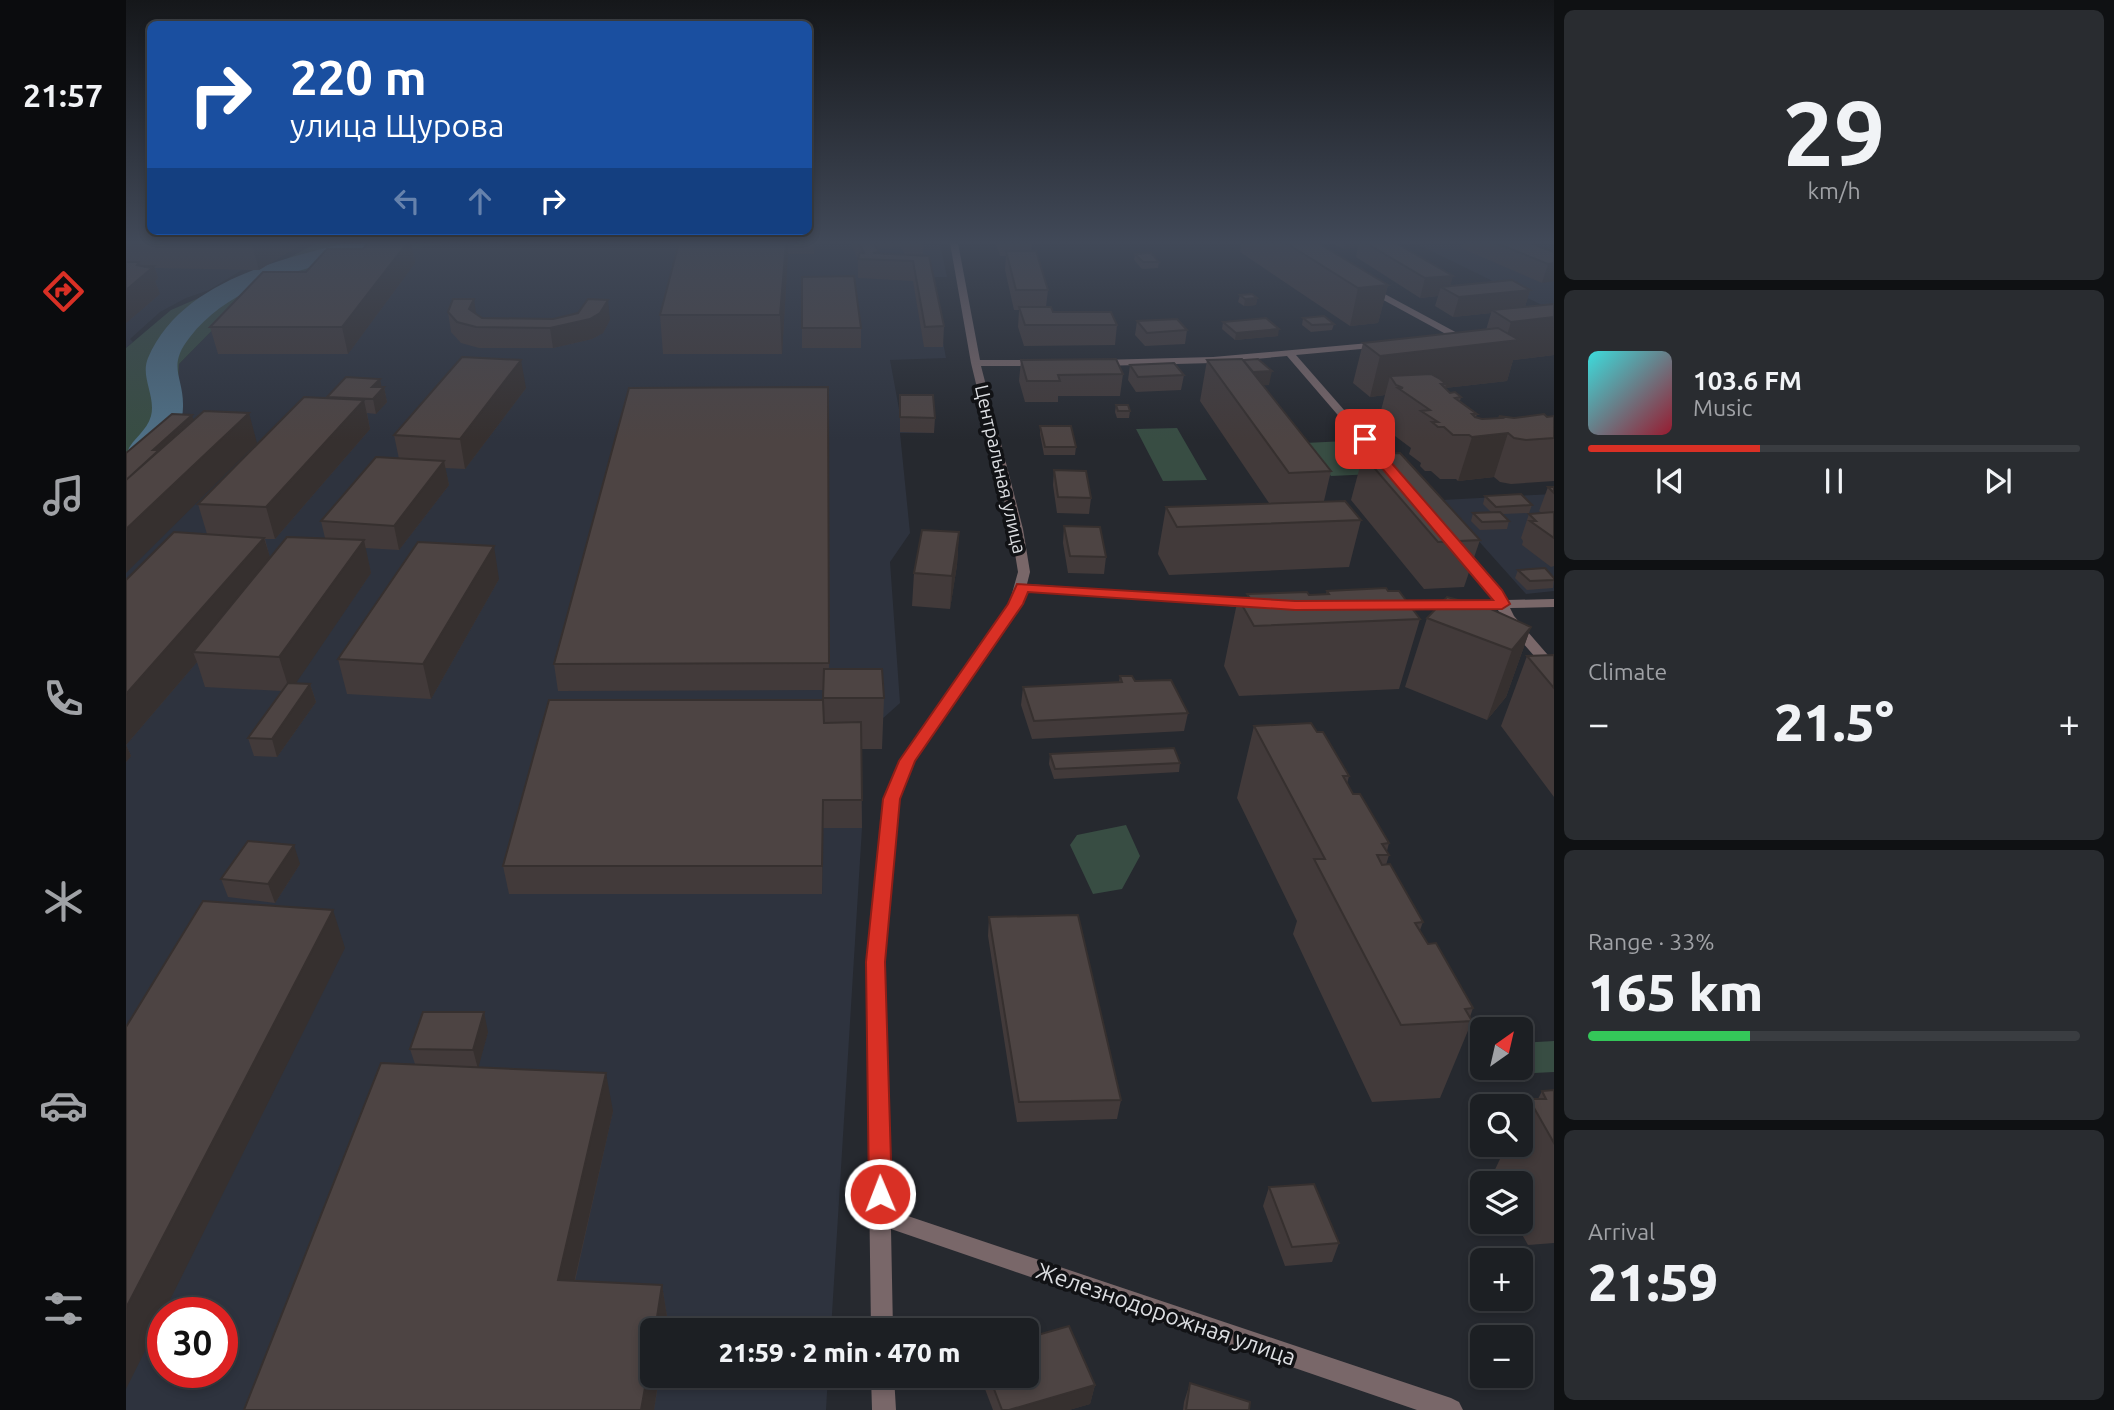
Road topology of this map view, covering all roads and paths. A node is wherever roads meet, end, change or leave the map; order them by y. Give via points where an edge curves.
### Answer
1 (966, 309) edge
2 (1406, 309) edge
3 (1472, 336) edge
4 (1458, 337) junction
5 (1439, 339) edge
6 (1388, 344) edge
7 (1290, 354) junction
8 (976, 363) junction
9 (1043, 363) edge
10 (1083, 363) edge
11 (1398, 477) edge
12 (1454, 543) edge
13 (1022, 587) junction
14 (1554, 603) edge
15 (1270, 604) edge
16 (1502, 604) junction
17 (1377, 606) edge
18 (1554, 670) edge
19 (881, 1216) junction
20 (882, 1318) edge
21 (883, 1388) edge
22 (884, 1410) edge
23 (1451, 1410) edge

1 - 8 street, Центральная улица
2 - 4 street
3 - 4 street
4 - 5 street
6 - 7 street
7 - 10 street
7 - 11 street
8 - 9 street
8 - 13 street, Центральная улица via 1019,543
12 - 16 street
13 - 15 street
13 - 19 street via 1015,604 907,761 892,799 876,962
14 - 16 street
16 - 17 street
16 - 18 street
19 - 20 street
19 - 23 street, Железнодорожная улица
21 - 22 street

